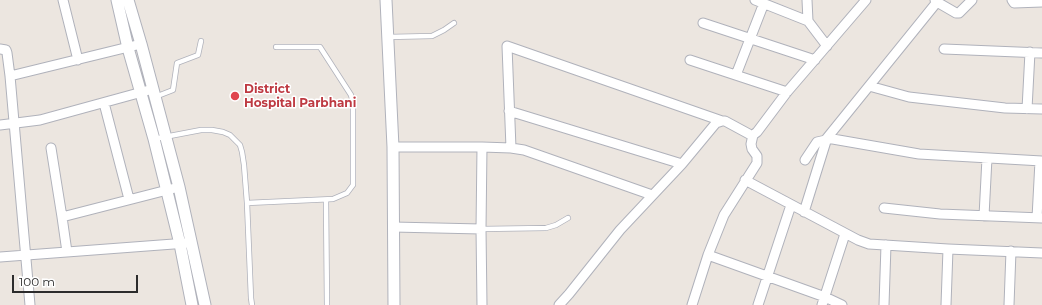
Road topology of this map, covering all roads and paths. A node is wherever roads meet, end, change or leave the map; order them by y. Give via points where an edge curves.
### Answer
1 (63, 0) edge
2 (117, 0) edge
3 (128, 0) edge
4 (386, 0) edge
5 (806, 0) edge
6 (866, 0) edge
7 (972, 0) edge
8 (1012, 0) edge
9 (936, 1) edge
10 (760, 2) edge
11 (1042, 2) edge
12 (808, 21) junction
13 (454, 23) dead end
14 (703, 23) dead end
15 (388, 37) junction
16 (750, 38) junction
17 (201, 41) dead end
18 (141, 44) junction
19 (827, 46) junction
20 (276, 47) dead end
21 (128, 48) junction
22 (0, 49) edge
23 (944, 49) dead end
24 (1030, 52) junction
25 (1042, 53) edge
26 (78, 60) junction
27 (690, 60) dead end
28 (815, 60) junction
29 (736, 75) junction
30 (10, 76) junction
31 (869, 86) junction
32 (141, 92) junction
33 (787, 92) junction
34 (154, 93) junction
35 (104, 102) junction
36 (1027, 109) junction
37 (1042, 109) edge
38 (509, 111) junction
39 (722, 121) junction
40 (14, 124) junction
41 (0, 125) edge
42 (753, 134) junction
43 (166, 136) junction
44 (154, 139) junction
45 (826, 139) junction
46 (393, 147) junction
47 (482, 147) junction
48 (51, 148) dead end
49 (511, 148) junction
50 (987, 158) junction
51 (805, 160) dead end
52 (1041, 161) edge
53 (682, 164) junction
54 (745, 180) junction
55 (180, 187) junction
56 (167, 190) junction
57 (652, 196) junction
58 (129, 200) junction
59 (326, 200) junction
60 (247, 203) junction
61 (791, 205) junction
62 (884, 208) dead end
63 (804, 212) junction
64 (984, 216) junction
65 (62, 217) junction
66 (568, 218) dead end
67 (1039, 218) edge
68 (393, 227) junction
69 (481, 229) junction
70 (845, 234) junction
71 (192, 243) junction
72 (180, 244) junction
73 (886, 245) junction
74 (948, 249) junction
75 (1010, 251) junction
76 (68, 252) junction
77 (1042, 252) edge
78 (25, 255) junction
79 (708, 255) junction
80 (0, 257) edge
81 (768, 276) junction
82 (202, 289) junction
83 (189, 291) junction
84 (823, 301) edge
85 (30, 305) edge
86 (192, 305) edge
87 (205, 305) edge
88 (252, 305) edge
89 (327, 305) edge
90 (394, 305) edge
91 (482, 305) edge
92 (559, 305) edge
93 (692, 305) edge
94 (758, 305) edge
95 (842, 305) edge
96 (884, 305) edge
97 (946, 305) edge
98 (1009, 305) edge

1 - 26 street
2 - 21 street
3 - 18 street
4 - 15 street
5 - 12 street
6 - 19 street
7 - 9 street via 959,14
8 - 11 street
9 - 31 street
10 - 12 street
10 - 16 street
12 - 19 street
13 - 15 lane via 432,36
14 - 16 street
15 - 46 street
16 - 28 street
16 - 29 street
17 - 34 lane via 198,55 177,63 173,90
18 - 21 street
18 - 34 street
19 - 28 street
20 - 59 lane via 320,47 352,99 353,185 342,196
21 - 26 street
21 - 32 street
22 - 30 street via 6,50
23 - 24 street
24 - 25 street
24 - 36 street
26 - 30 street
27 - 29 street
28 - 33 street
29 - 33 street
30 - 40 street
31 - 36 street via 909,97
31 - 45 street
32 - 34 street
32 - 35 street
32 - 44 street
33 - 42 street
34 - 43 street
35 - 40 street via 40,120
35 - 58 street
36 - 37 street
38 - 39 street via 508,46
38 - 49 street
38 - 53 street
39 - 42 street
39 - 53 street via 716,123
40 - 41 street
40 - 78 street
42 - 54 street via 751,144 758,160
43 - 44 lane
43 - 55 street
43 - 60 lane via 201,130 230,135 240,145 242,152
44 - 56 street
45 - 50 street via 919,154
45 - 51 street via 817,142
45 - 63 street
46 - 47 street
46 - 68 street
47 - 49 street
47 - 69 street
48 - 65 street
49 - 57 street via 524,150
50 - 52 street
50 - 64 street
52 - 67 street
53 - 57 street
54 - 61 street
54 - 79 street via 724,215
55 - 56 street
55 - 71 street
56 - 58 street
56 - 72 street
57 - 92 street via 620,230
58 - 65 street
59 - 60 lane
59 - 89 lane
60 - 88 lane
61 - 63 street
61 - 81 street
62 - 64 street
63 - 70 street
64 - 67 street
65 - 76 street
66 - 69 lane via 546,228
68 - 69 street
68 - 90 street
69 - 91 street
70 - 73 street via 869,244
70 - 84 street
71 - 72 street
71 - 82 street
72 - 76 street
72 - 83 street
73 - 74 street
73 - 96 street
74 - 75 street
74 - 97 street
75 - 77 street
75 - 98 street
76 - 78 street
78 - 80 street
78 - 85 street
79 - 81 street
79 - 93 street
81 - 84 street
81 - 94 street
82 - 83 street
82 - 87 street
83 - 86 street
84 - 95 street

